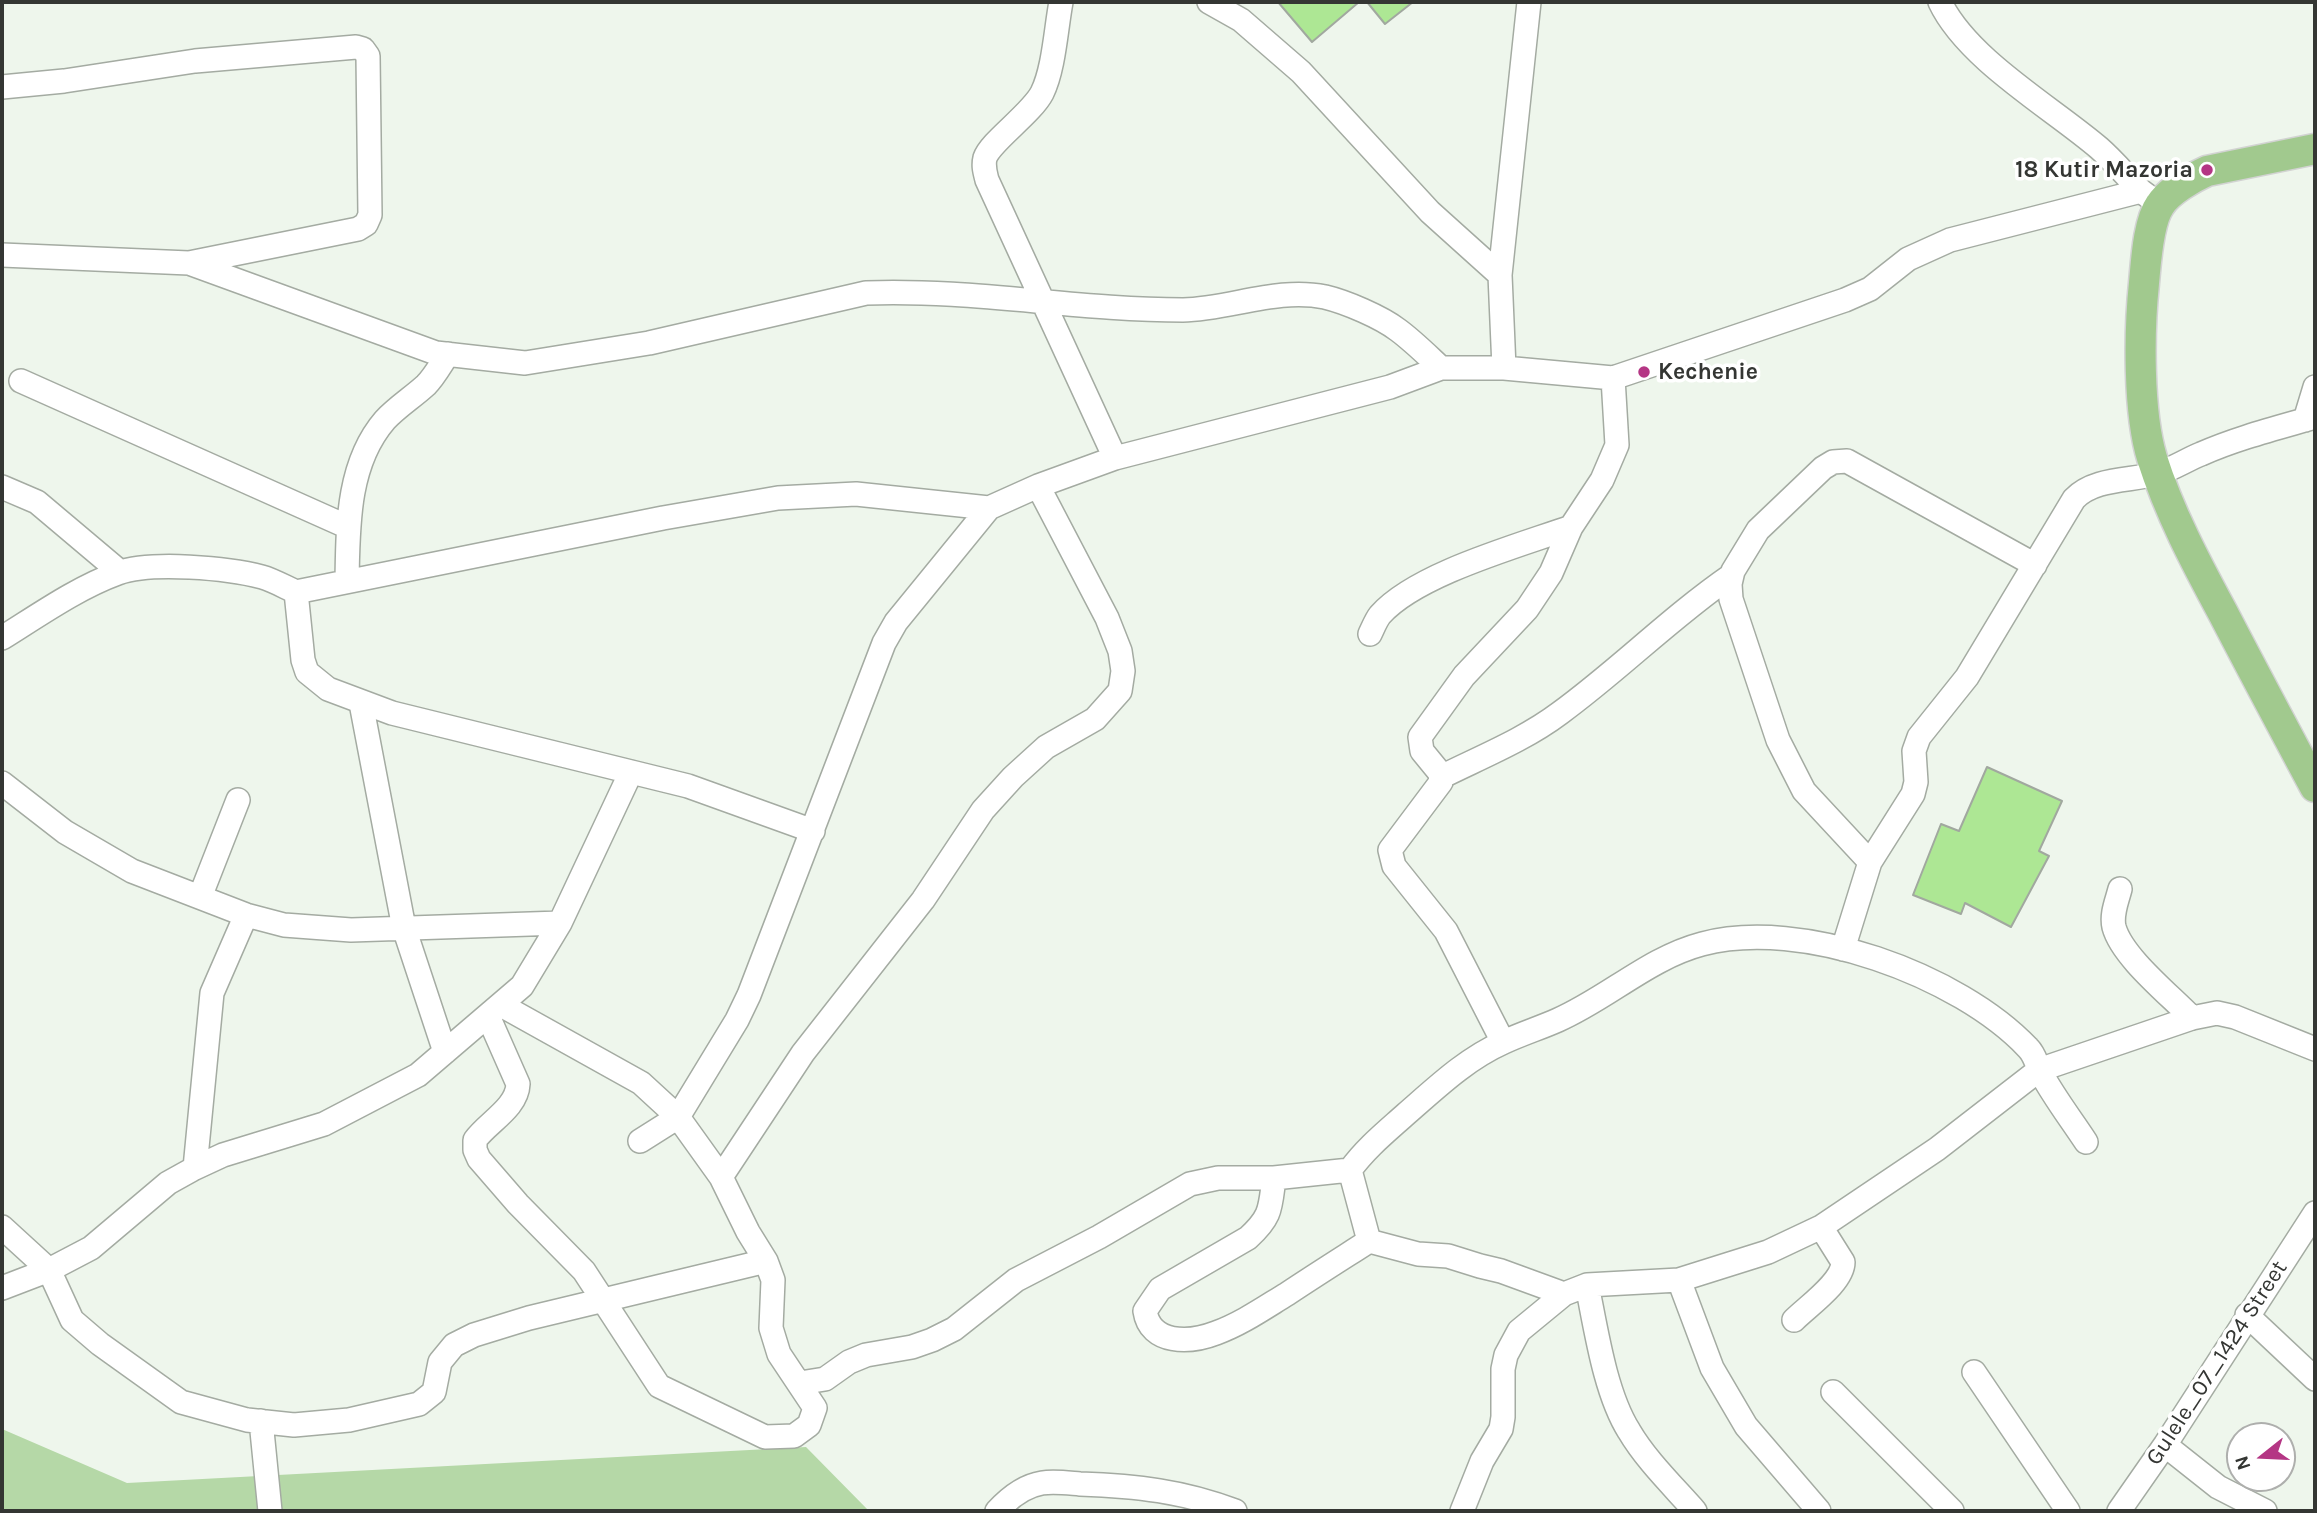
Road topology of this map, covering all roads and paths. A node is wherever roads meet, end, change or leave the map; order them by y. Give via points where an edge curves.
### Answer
1 (1061, 2) edge
2 (1209, 2) edge
3 (1529, 2) edge
4 (1940, 2) edge
5 (2, 87) edge
6 (2315, 149) edge
7 (2150, 198) junction
8 (2, 255) edge
9 (189, 263) junction
10 (1500, 275) junction
11 (1045, 303) junction
12 (442, 354) junction
13 (1441, 368) junction
14 (1504, 369) junction
15 (1613, 378) junction
16 (21, 381) dead end
17 (2315, 387) edge
18 (2310, 419) edge
19 (1115, 458) junction
20 (2158, 474) junction
21 (1038, 486) junction
22 (2, 487) edge
23 (989, 508) junction
24 (348, 527) junction
25 (1571, 527) junction
26 (2035, 565) junction
27 (120, 572) junction
28 (1732, 575) junction
29 (346, 581) junction
30 (296, 592) junction
31 (1370, 634) dead end
32 (2, 638) edge
33 (361, 703) junction
34 (631, 772) junction
35 (1441, 777) junction
36 (2, 783) edge
37 (2315, 787) edge
38 (238, 800) dead end
39 (813, 831) junction
40 (1870, 862) junction
41 (2120, 889) dead end
42 (200, 897) junction
43 (246, 915) junction
44 (560, 923) junction
45 (404, 928) junction
46 (1843, 949) junction
47 (495, 1011) junction
48 (2192, 1018) junction
49 (1503, 1042) junction
50 (2315, 1049) edge
51 (445, 1052) junction
52 (2039, 1070) junction
53 (678, 1117) junction
54 (640, 1141) dead end
55 (2086, 1143) dead end
56 (195, 1168) junction
57 (1350, 1170) junction
58 (721, 1177) junction
59 (1274, 1178) junction
60 (2315, 1213) edge
61 (2, 1227) edge
62 (1821, 1227) junction
63 (1368, 1241) junction
64 (766, 1261) junction
65 (49, 1270) junction
66 (1679, 1280) junction
67 (1587, 1285) junction
68 (2, 1288) edge
69 (1564, 1294) junction
70 (604, 1300) junction
71 (2247, 1315) junction
72 (1794, 1320) dead end
73 (1974, 1371) dead end
74 (2315, 1379) edge
75 (800, 1383) junction
76 (1833, 1392) dead end
77 (261, 1422) junction
78 (2165, 1445) junction
79 (270, 1511) edge
80 (997, 1511) edge
81 (1235, 1511) edge
82 (1462, 1511) edge
83 (1695, 1511) edge
84 (1819, 1511) edge
85 (1952, 1511) edge
86 (2068, 1511) edge
87 (2119, 1511) edge
88 (2265, 1511) edge

1 - 11 street via 1042,94 986,155 984,166
2 - 10 street via 1241,20 1301,72 1430,212
3 - 10 street
4 - 7 street via 1975,50 2101,150
5 - 9 street via 195,61 363,49 369,56 370,215 366,224
6 - 7 main road via 2207,171
7 - 15 street via 1950,240 1845,300
7 - 20 main road via 2153,225 2142,338 2145,415
8 - 9 street
9 - 12 street
10 - 14 street
11 - 12 street via 866,293 554,360 525,363
11 - 13 street via 1186,310 1290,295 1325,297 1396,328
11 - 19 street
12 - 24 street via 426,385 373,436 362,457
13 - 14 street
13 - 19 street via 1390,387
14 - 15 street
15 - 25 street via 1617,445 1602,481
16 - 24 street
17 - 18 street
18 - 20 street via 2201,453
19 - 21 street
20 - 26 street via 2081,492
20 - 37 main road via 2191,554
21 - 23 street
21 - 58 street via 1107,618 1124,671 1120,691 1095,719 1046,747 983,810 923,900 803,1053
22 - 27 street via 37,502
23 - 29 street via 856,494 778,498
23 - 39 street via 884,643
24 - 29 street
25 - 31 street via 1437,576 1390,606
25 - 35 street via 1551,573 1527,609 1464,676 1420,737 1425,757
26 - 28 street via 1847,461 1823,468 1777,511 1758,530
26 - 40 street via 1967,677 1919,737 1914,751 1913,794
27 - 30 street via 170,566 212,569 263,577
27 - 32 street
28 - 35 street via 1554,717
28 - 40 street via 1731,599 1786,759 1804,791
29 - 30 street
30 - 33 street via 300,650 307,672 328,689
33 - 34 street
33 - 45 street
34 - 39 street via 688,786
34 - 44 street
35 - 49 street via 1396,839 1390,857 1446,932
36 - 42 street via 65,832 132,872
38 - 42 street
39 - 53 street via 749,995
40 - 46 street
41 - 48 street via 2113,925 2127,951
42 - 43 street
43 - 45 street via 284,925
43 - 56 street via 212,993
44 - 45 street
44 - 47 street via 522,986
45 - 51 street
46 - 49 street via 1752,936 1702,944 1643,969 1558,1020
46 - 52 street via 1910,972 1961,997 2011,1031 2031,1050
47 - 51 street
47 - 53 street via 641,1083
47 - 70 street via 517,1093 475,1140 475,1150 518,1204 584,1271
48 - 50 street via 2217,1013 2235,1017
48 - 52 street
49 - 57 street via 1443,1081 1363,1152
51 - 56 street via 418,1075 324,1124
52 - 55 street
52 - 62 street via 1937,1149
53 - 54 street
53 - 58 street
56 - 65 street via 168,1183 91,1248
57 - 59 street
57 - 63 street
58 - 64 street
59 - 63 street via 1270,1212 1248,1238 1160,1289 1145,1311 1147,1322 1159,1335 1178,1339 1213,1335 1267,1307
59 - 75 street via 1218,1178 1190,1184 1016,1280 954,1329 912,1347 866,1355 825,1379
60 - 71 street, Gulele_07_1424 Street
61 - 65 street
62 - 66 street via 1768,1252
62 - 72 street via 1843,1269
63 - 69 street via 1418,1254 1448,1256
64 - 70 street
64 - 75 street via 773,1280 771,1328 779,1354
65 - 68 street
65 - 77 street via 72,1320 181,1402
66 - 67 street
66 - 84 street via 1712,1368 1746,1426
67 - 69 street
67 - 83 street via 1617,1408 1628,1431
69 - 82 street via 1519,1331 1506,1355 1501,1429
70 - 75 street via 659,1386 765,1437 794,1436 809,1425 815,1408
70 - 77 street via 529,1318 454,1345 440,1362 434,1392 419,1405 349,1420
71 - 74 street
71 - 78 street, Gulele_07_1424 Street
73 - 86 street
76 - 85 street
77 - 79 street
78 - 87 street, Gulele_07_1424 Street
78 - 88 street via 2218,1487
80 - 81 street via 1012,1495 1041,1483 1160,1489

